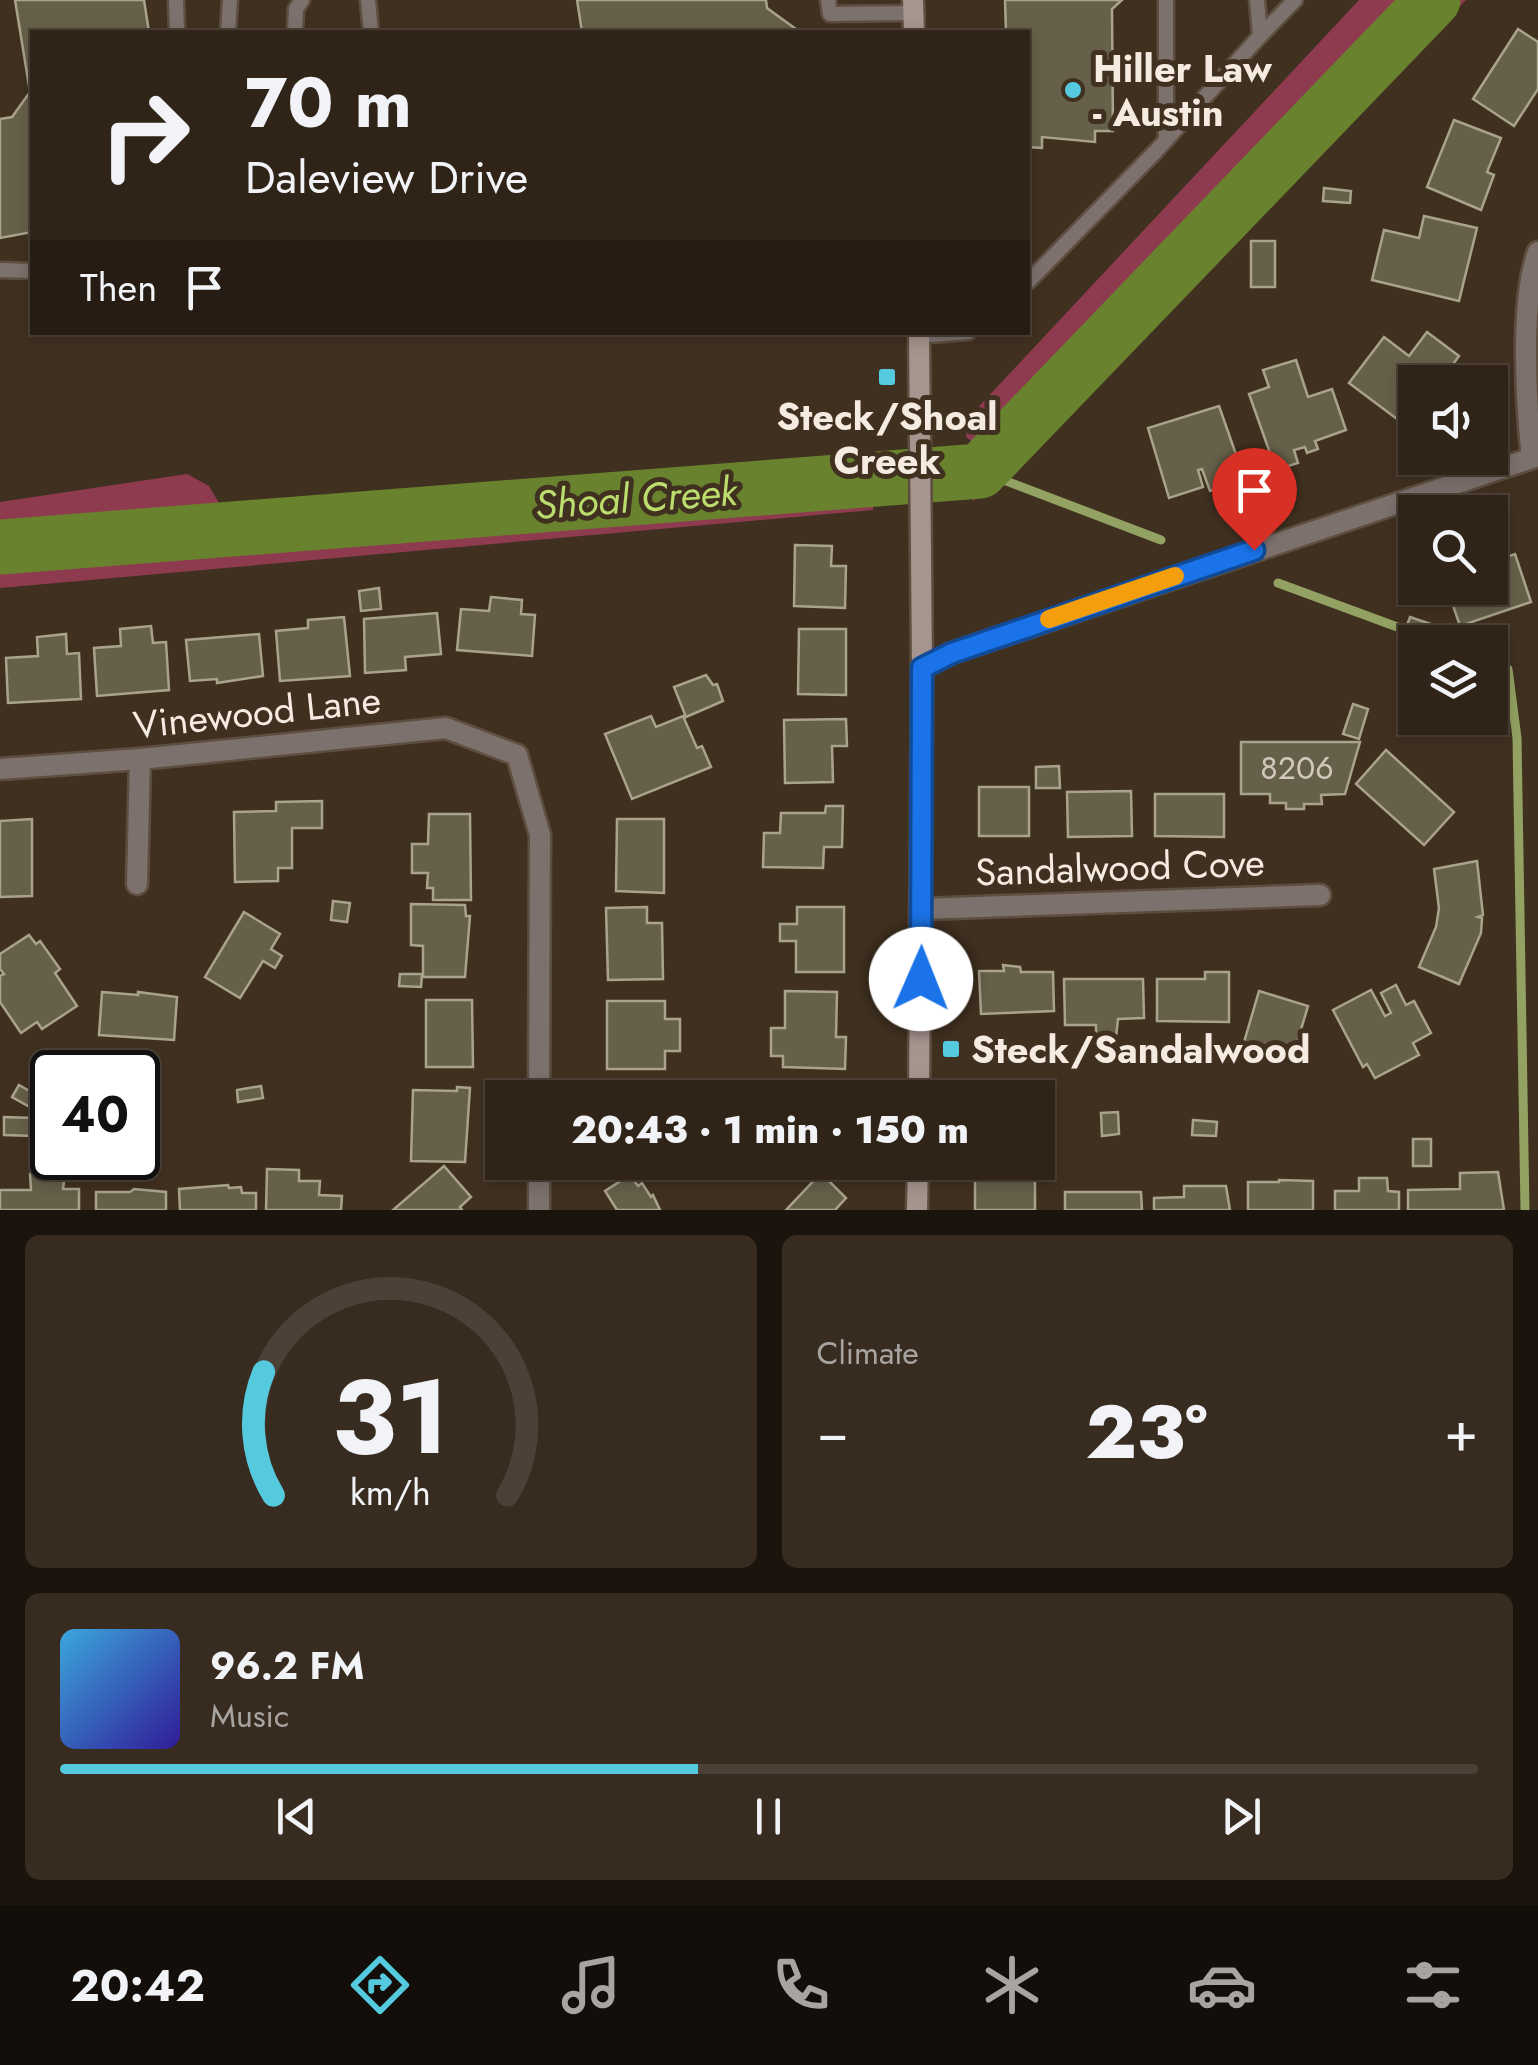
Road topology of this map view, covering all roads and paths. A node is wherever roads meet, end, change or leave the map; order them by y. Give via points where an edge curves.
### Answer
1 (176, 0) edge
2 (230, 0) edge
3 (302, 0) edge
4 (368, 0) edge
5 (828, 0) edge
6 (1166, 0) edge
7 (1258, 0) edge
8 (1294, 0) edge
9 (913, 15) edge
10 (177, 30) edge
11 (228, 30) edge
12 (295, 30) edge
13 (371, 30) edge
14 (1260, 36) junction
15 (1166, 140) junction
16 (1538, 252) edge
17 (0, 270) edge
18 (30, 271) edge
19 (1030, 280) edge
20 (918, 335) edge
21 (1535, 457) edge
22 (922, 668) junction
23 (140, 759) junction
24 (0, 768) edge
25 (137, 884) dead end
26 (1320, 895) dead end
27 (922, 908) junction
28 (539, 1080) edge
29 (919, 1080) edge
30 (539, 1180) edge
31 (918, 1180) edge
32 (539, 1210) edge
33 (917, 1210) edge

1 - 10 lane
2 - 11 lane
3 - 12 lane
4 - 13 lane
5 - 9 lane via 830,14
6 - 15 lane
7 - 14 lane
8 - 14 lane
14 - 15 lane
15 - 19 lane
16 - 21 street via 1530,274 1527,411
17 - 18 lane
20 - 22 street
21 - 22 street
22 - 27 street
23 - 24 street, Vinewood Lane
23 - 25 street
23 - 28 street, Vinewood Lane via 446,728 516,755 540,835
26 - 27 street, Sandalwood Cove
27 - 29 street
30 - 32 street
31 - 33 street

